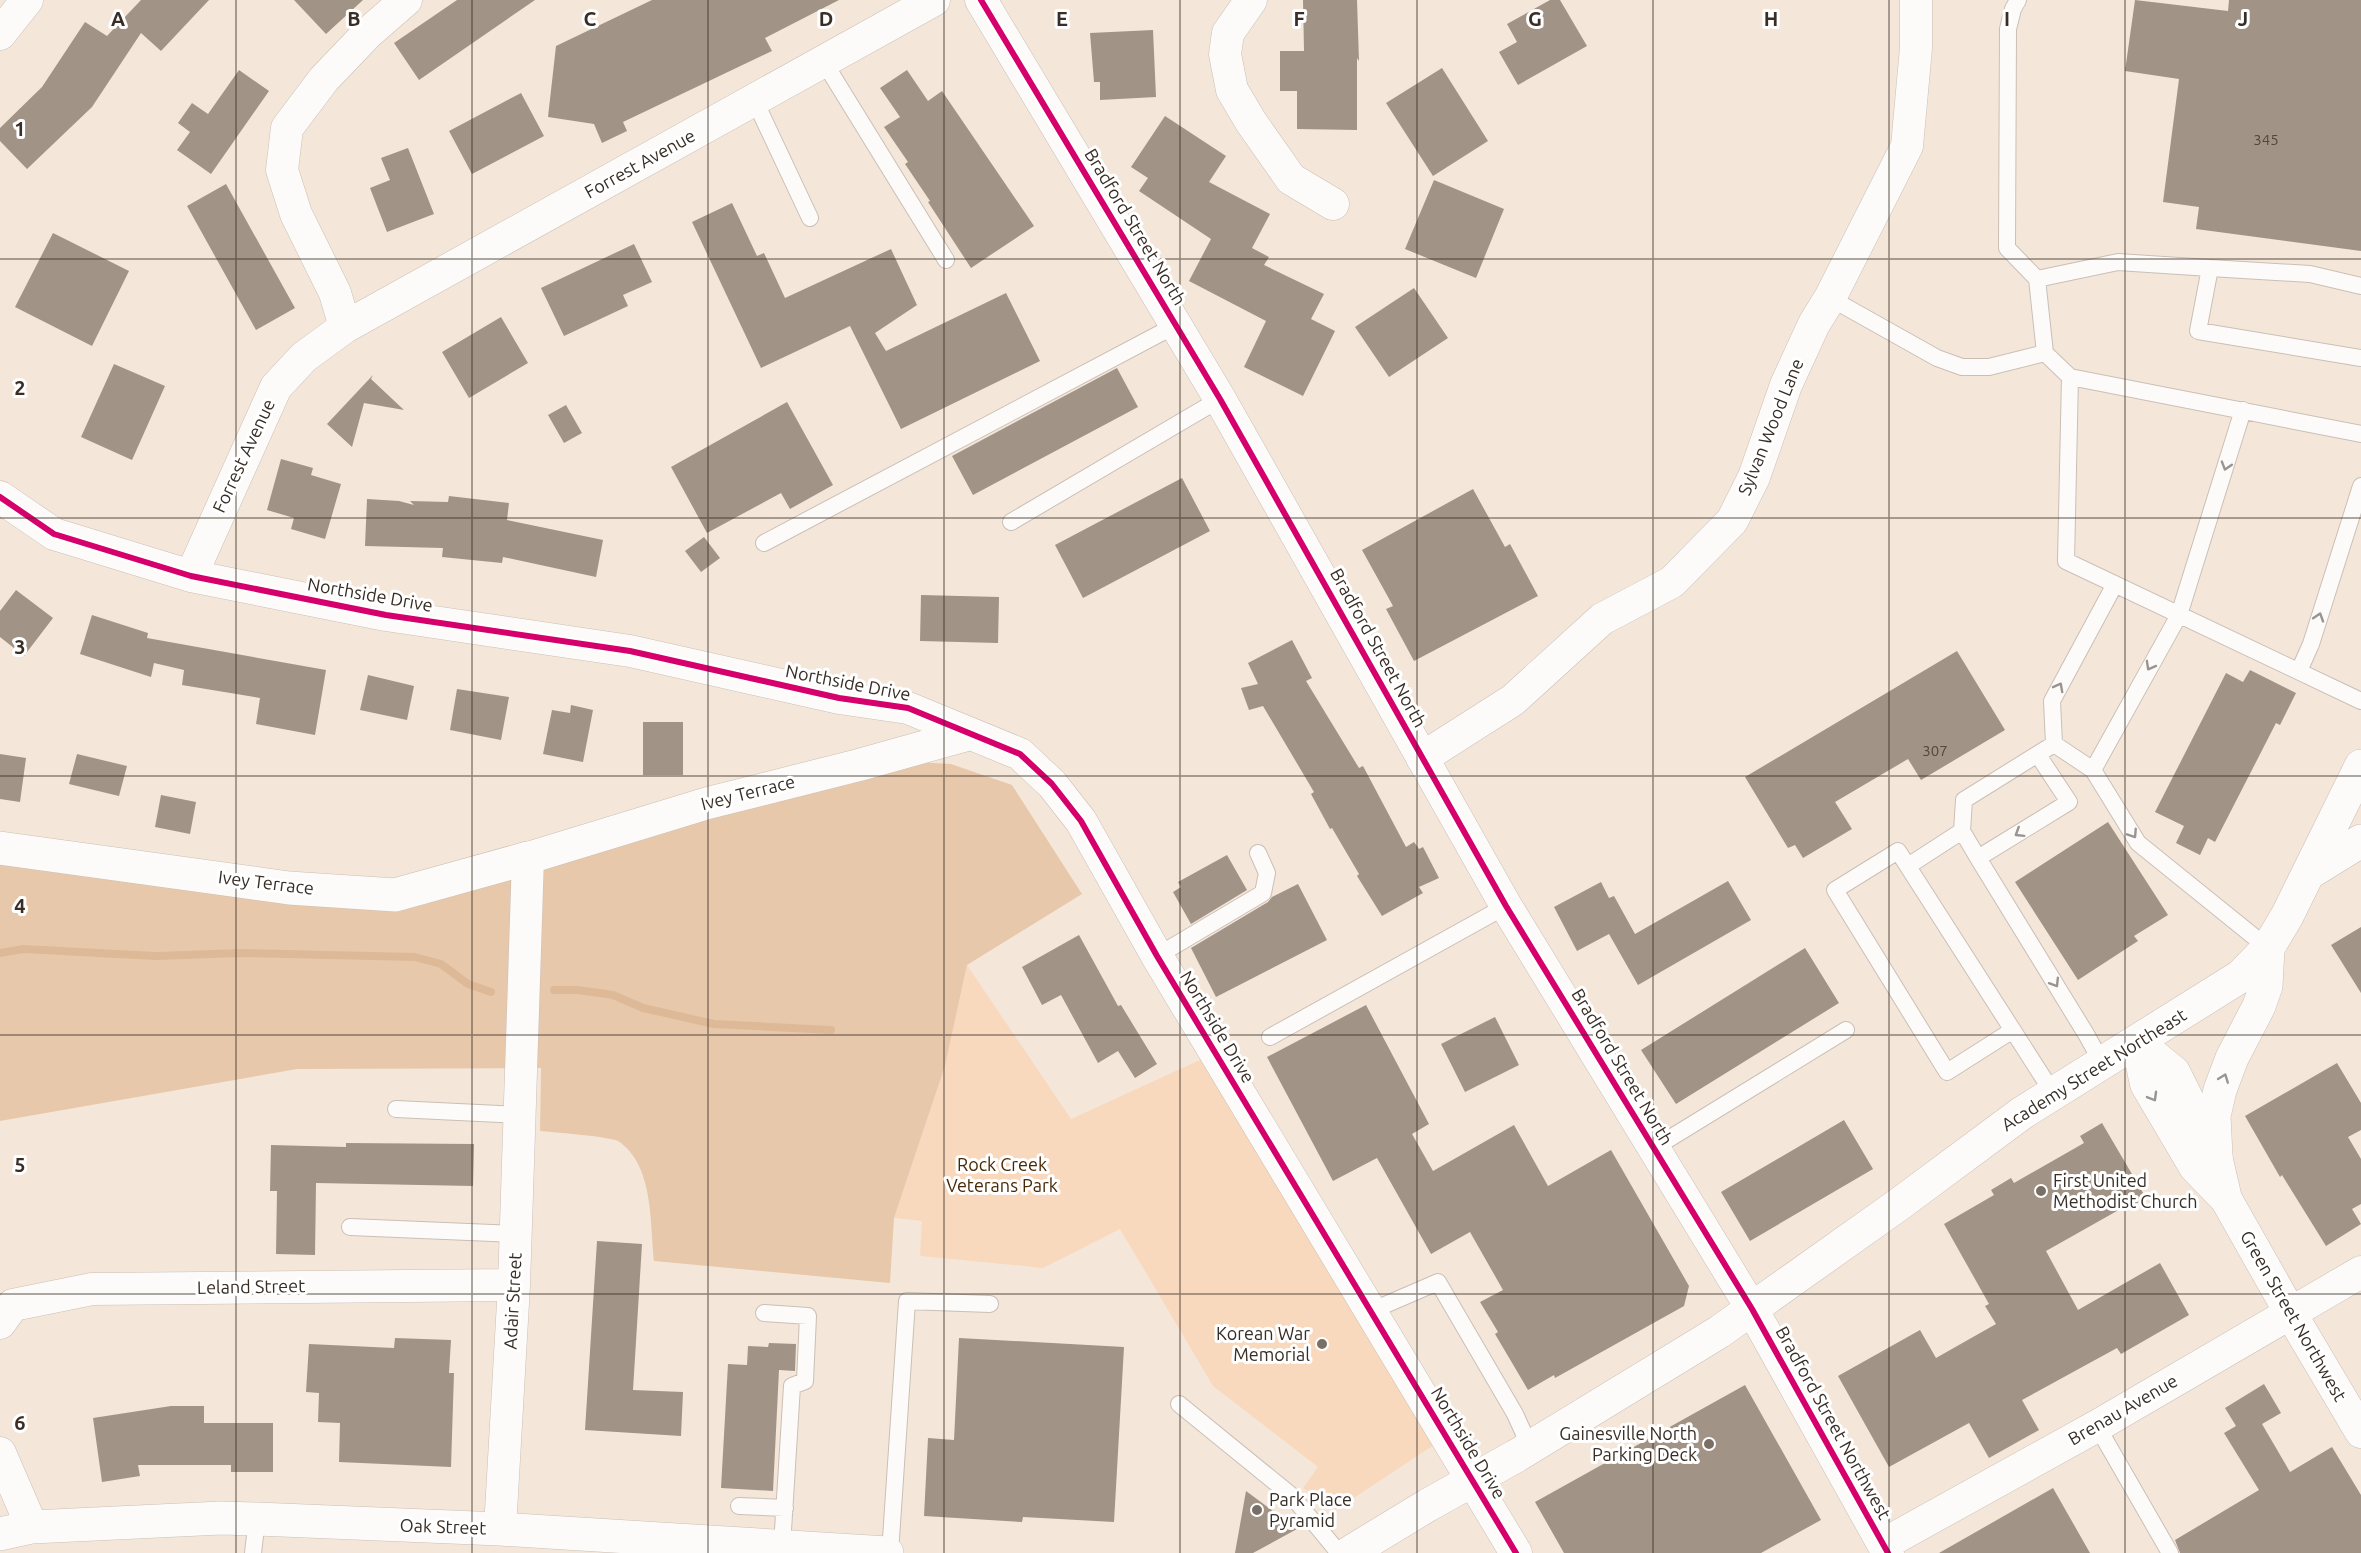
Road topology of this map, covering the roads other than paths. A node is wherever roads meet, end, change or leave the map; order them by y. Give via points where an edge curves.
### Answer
1 (27, 0) edge
2 (406, 0) edge
3 (934, 0) edge
4 (981, 0) edge
5 (1251, 0) edge
6 (1916, 0) edge
7 (2018, 0) edge
8 (0, 34) edge
9 (824, 62) junction
10 (754, 101) junction
11 (1333, 204) dead end
12 (810, 218) dead end
13 (946, 260) dead end
14 (2210, 268) junction
15 (2037, 279) junction
16 (2361, 286) edge
17 (1830, 298) junction
18 (1176, 325) junction
19 (345, 327) junction
20 (2045, 353) junction
21 (2361, 358) edge
22 (2070, 377) junction
23 (1220, 399) junction
24 (2243, 410) junction
25 (2361, 434) edge
26 (2361, 486) edge
27 (0, 497) edge
28 (1011, 522) dead end
29 (764, 543) dead end
30 (191, 576) junction
31 (2115, 584) junction
32 (2179, 615) junction
33 (2299, 671) junction
34 (2361, 701) edge
35 (970, 734) junction
36 (2054, 744) junction
37 (2038, 755) junction
38 (1422, 758) junction
39 (2361, 766) edge
40 (2093, 770) junction
41 (1962, 831) junction
42 (2361, 841) edge
43 (0, 848) edge
44 (1258, 853) dead end
45 (528, 858) junction
46 (1978, 858) junction
47 (1908, 866) junction
48 (2309, 873) junction
49 (1506, 906) junction
50 (2268, 948) junction
51 (1157, 956) junction
52 (1846, 1030) dead end
53 (2013, 1030) junction
54 (1270, 1037) dead end
55 (2137, 1042) junction
56 (2102, 1063) junction
57 (2053, 1094) junction
58 (396, 1109) dead end
59 (520, 1115) junction
60 (1654, 1148) junction
61 (2216, 1156) junction
62 (2226, 1199) junction
63 (350, 1227) dead end
64 (516, 1234) junction
65 (2361, 1272) edge
66 (514, 1285) junction
67 (990, 1304) dead end
68 (1752, 1309) junction
69 (1371, 1311) junction
70 (764, 1313) dead end
71 (2291, 1314) junction
72 (0, 1323) edge
73 (1179, 1404) dead end
74 (2097, 1426) junction
75 (2361, 1432) edge
76 (1530, 1448) junction
77 (0, 1453) edge
78 (1472, 1480) junction
79 (739, 1506) dead end
80 (785, 1508) junction
81 (257, 1519) junction
82 (500, 1529) junction
83 (10, 1537) edge
84 (782, 1545) junction
85 (1886, 1549) edge
86 (253, 1553) edge
87 (889, 1553) edge
88 (1339, 1553) edge
89 (1349, 1553) edge
90 (1516, 1553) edge
91 (2170, 1553) edge

1 - 8 street
2 - 19 street via 324,79 287,128 282,170 296,214 335,293
3 - 9 street, Forrest Avenue
4 - 18 street, Bradford Street North
5 - 11 street via 1228,33 1225,54 1232,90 1291,180
6 - 17 street, Sylvan Wood Lane via 1907,146
7 - 15 lane via 2008,29 2007,248
9 - 10 street, Forrest Avenue
9 - 13 lane
10 - 12 lane
10 - 19 street, Forrest Avenue
14 - 15 lane via 2118,262
14 - 16 lane via 2310,274
14 - 21 lane via 2198,331
15 - 20 lane
17 - 20 lane via 1937,358 1962,367 1989,367
17 - 38 street, Sylvan Wood Lane via 1786,385 1755,477 1731,521 1672,582 1602,619 1513,700
18 - 23 street, Bradford Street North
18 - 29 lane
19 - 30 street, Forrest Avenue via 304,357 276,387
20 - 22 lane
22 - 24 lane
22 - 31 lane via 2066,561
23 - 28 lane
23 - 38 street, Bradford Street North
24 - 25 lane
24 -> 32 lane
33 -> 26 lane
27 - 30 street, Northside Drive via 54,534
30 - 35 street, Northside Drive via 386,615 630,651 839,698 908,708
31 - 32 lane
36 -> 31 lane via 2052,701
32 - 33 lane
32 -> 40 lane
33 - 34 lane
35 - 45 street, Ivey Terrace via 708,803
35 - 51 street, Northside Drive via 1020,754 1052,784 1081,821
36 - 37 lane
36 - 40 lane
37 - 41 lane via 1964,800
37 -> 46 lane via 2069,802
38 - 49 street, Bradford Street North
39 - 48 main road, Academy Street Northeast
40 -> 50 lane via 2138,843
41 - 46 lane
41 - 47 lane
42 - 48 main road
43 - 45 main road, Ivey Terrace via 289,888 395,895
44 - 51 lane via 1267,873 1263,893
45 - 59 street, Adair Street
46 -> 56 lane
47 - 53 lane
47 - 53 lane via 1898,851 1835,890 1947,1072
48 - 50 main road, Academy Street Northeast
49 - 54 lane
49 - 60 street, Bradford Street North
50 - 55 main road, Academy Street Northeast via 2241,976
61 -> 50 main road via 2214,1116 2220,1090 2266,986
51 - 69 street, Northside Drive
52 - 60 lane
53 - 57 lane
55 - 56 main road, Academy Street Northeast
55 - 61 street, Green Street Northwest via 2174,1072
55 -> 62 street, Green Street Northwest via 2146,1084 2195,1167
56 - 57 main road, Academy Street Northeast
57 - 68 main road, Academy Street Northeast
58 - 59 lane
59 - 64 street, Adair Street
60 - 68 street, Bradford Street North
61 - 62 street, Green Street Northwest
62 - 71 street, Green Street Northwest
63 - 64 lane
64 - 66 street, Adair Street
65 - 71 street, Brenau Avenue
66 - 72 street, Leland Street via 92,1289 13,1305
66 - 82 street, Adair Street
67 - 87 lane via 907,1301
68 - 76 main road, Academy Street Northeast
68 - 85 street, Bradford Street Northwest
69 - 76 lane via 1438,1282 1515,1414
69 - 78 street, Northside Drive
70 - 80 lane via 808,1316 805,1381 792,1386
71 - 74 street, Brenau Avenue
71 - 75 street, Green Street Northwest
73 - 88 lane via 1292,1496
74 - 85 street, Brenau Avenue
74 - 91 lane
76 - 78 main road, Academy Street Northeast
77 - 83 street
78 - 89 main road, Academy Street Northeast
78 - 90 street, Northside Drive
79 - 80 lane
80 - 84 lane
81 - 82 main road, Oak Street
81 - 83 main road, Oak Street via 221,1518
81 - 86 lane
82 - 84 main road, Oak Street
84 - 87 main road, Oak Street

